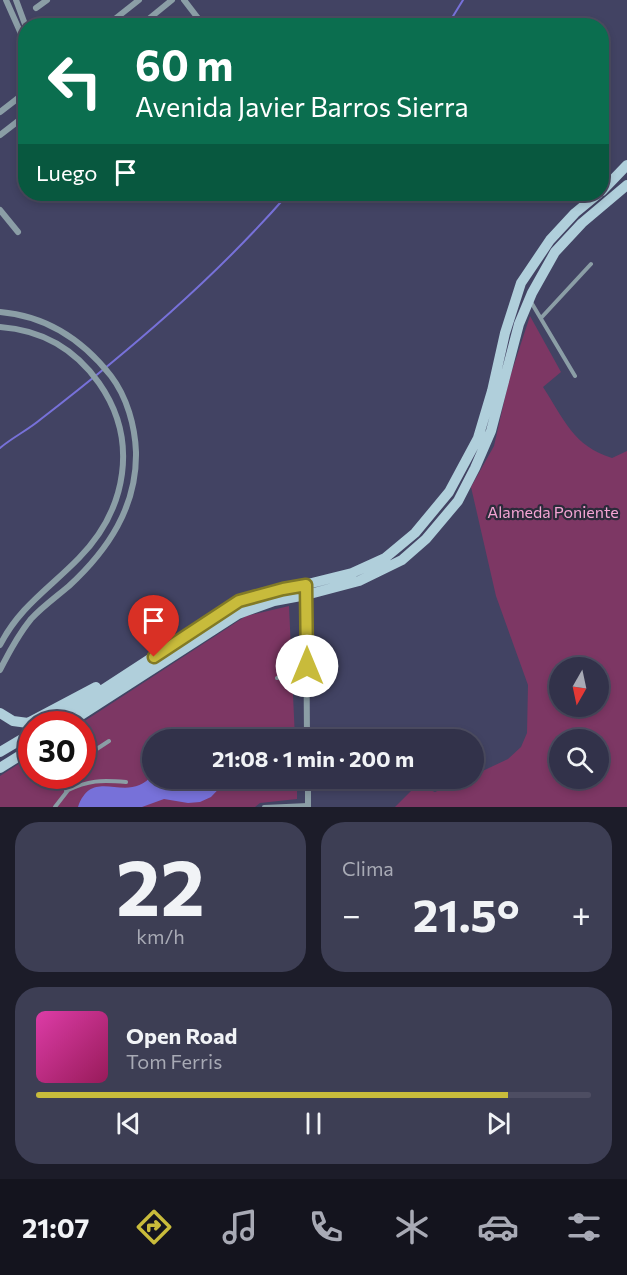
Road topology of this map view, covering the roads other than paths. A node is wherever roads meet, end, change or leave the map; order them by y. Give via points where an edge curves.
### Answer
1 (6, 0) edge
2 (16, 0) edge
3 (46, 0) edge
4 (139, 0) edge
5 (172, 0) edge
6 (184, 0) edge
7 (36, 8) dead end
8 (23, 18) edge
9 (119, 18) edge
10 (150, 18) edge
11 (198, 18) edge
12 (18, 27) edge
13 (18, 98) edge
14 (0, 112) edge
15 (18, 121) edge
16 (0, 135) edge
17 (627, 165) edge
18 (609, 183) edge
19 (627, 185) edge
20 (590, 201) edge
21 (609, 201) edge
22 (609, 201) edge
23 (0, 210) edge
24 (18, 232) dead end
25 (591, 264) dead end
26 (529, 299) junction
27 (0, 312) edge
28 (541, 318) junction
29 (0, 327) edge
30 (575, 376) dead end
31 (306, 590) junction
32 (0, 645) edge
33 (307, 666) junction
34 (137, 668) junction
35 (0, 670) edge
36 (277, 678) dead end
37 (67, 711) edge
38 (87, 711) edge
39 (0, 713) edge
40 (307, 729) edge
41 (18, 741) edge
42 (109, 741) dead end
43 (96, 749) edge
44 (0, 752) edge
45 (18, 757) edge
46 (0, 768) edge
47 (126, 782) dead end
48 (308, 789) edge
49 (66, 791) joint
50 (308, 806) edge
51 (55, 807) edge
52 (264, 807) edge

1 - 12 street
2 - 8 street
3 - 7 street
4 - 9 street
5 - 10 street
6 - 11 street
13 - 14 street
15 - 16 street
17 - 18 street
19 - 22 street
20 - 31 street via 550,240 521,283 478,438 449,492 415,533 385,558
21 - 26 street via 555,252
23 - 24 street
25 - 28 lane
26 - 28 lane
26 - 31 street via 491,431 458,501 402,560 359,581
27 - 35 street via 46,322 96,356 117,384 135,437 134,480 126,511 110,541 92,564 43,607 19,635
28 - 30 lane
29 - 32 street via 42,335 88,368 115,413 123,445 121,478 111,516 80,557 33,598
31 - 33 street
31 - 34 street via 283,589 239,601
31 - 38 street via 238,614
33 - 36 lane
33 - 40 street
34 - 37 street
34 - 39 street via 28,723 13,721
41 - 44 street
42 - 43 lane
45 - 46 street
47 - 49 lane via 94,781
48 - 50 street
49 - 51 lane
50 - 52 lane

